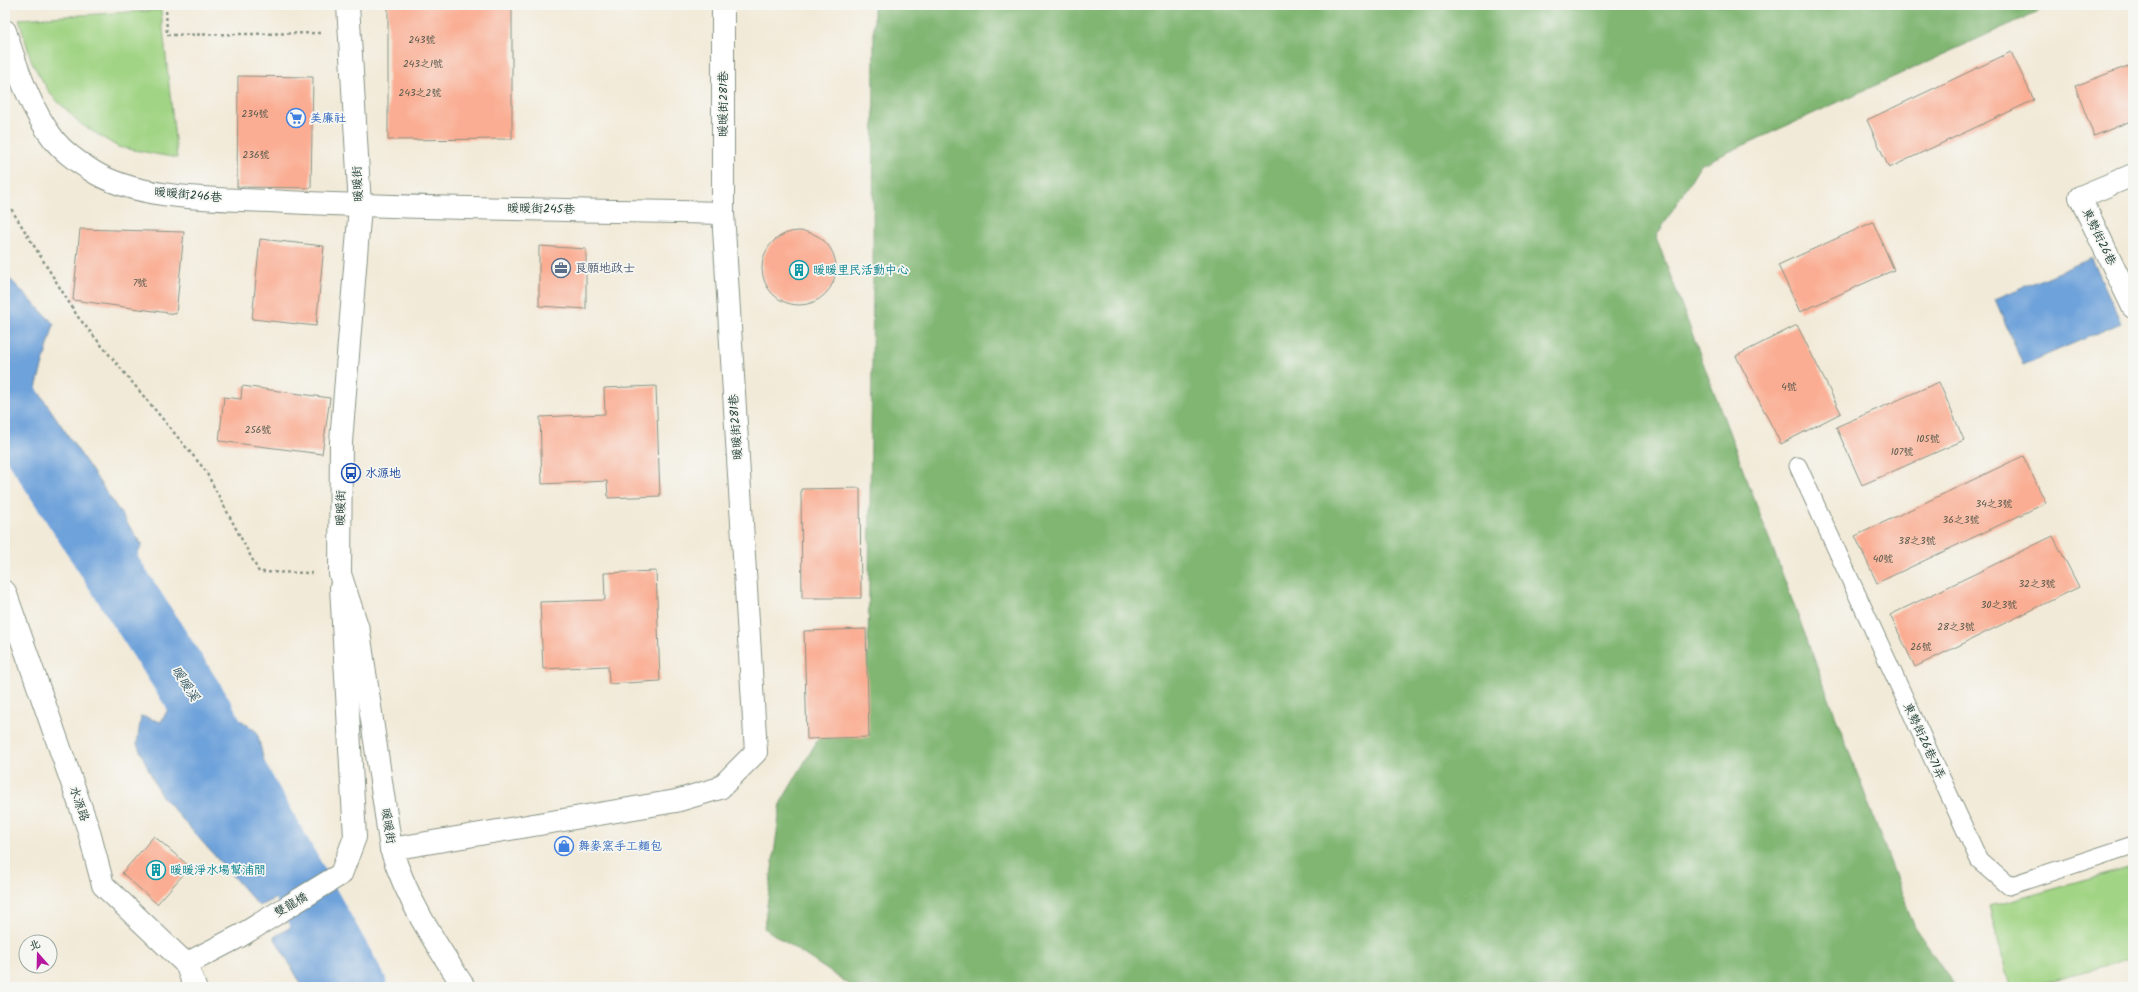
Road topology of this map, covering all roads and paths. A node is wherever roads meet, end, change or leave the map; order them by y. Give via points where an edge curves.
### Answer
1 (166, 5) edge
2 (348, 5) edge
3 (723, 5) edge
4 (5, 31) edge
5 (350, 32) junction
6 (2133, 175) edge
7 (5, 199) edge
8 (360, 206) junction
9 (723, 213) junction
10 (2133, 307) edge
11 (1798, 466) dead end
12 (340, 574) junction
13 (5, 592) edge
14 (2133, 845) edge
15 (391, 849) junction
16 (186, 964) junction
17 (195, 987) edge
18 (464, 987) edge

1 - 5 path via 167,35
2 - 5 street, 暖暖街
3 - 9 street, 暖暖街281巷
4 - 8 street, 暖暖街246巷 via 14,61 33,105 55,141 90,170 123,185 164,195
5 - 8 street, 暖暖街
6 - 10 street, 東勢街26巷 via 2080,197
7 - 12 path via 78,317 205,470 259,572
8 - 9 street, 暖暖街245巷
8 - 12 street, 暖暖街 via 341,442
9 - 15 street, 暖暖街281巷 via 756,752 720,788 676,801
11 - 14 lane, 東勢街26巷71弄 via 1979,860 2009,886
12 - 15 street, 暖暖街 via 359,632
12 - 16 street, 雙龍橋 via 355,837 341,874 240,936
13 - 16 street, 水源路 via 88,828 103,885
15 - 18 street, 暖暖街 via 398,871 422,923
16 - 17 street, 水源路

